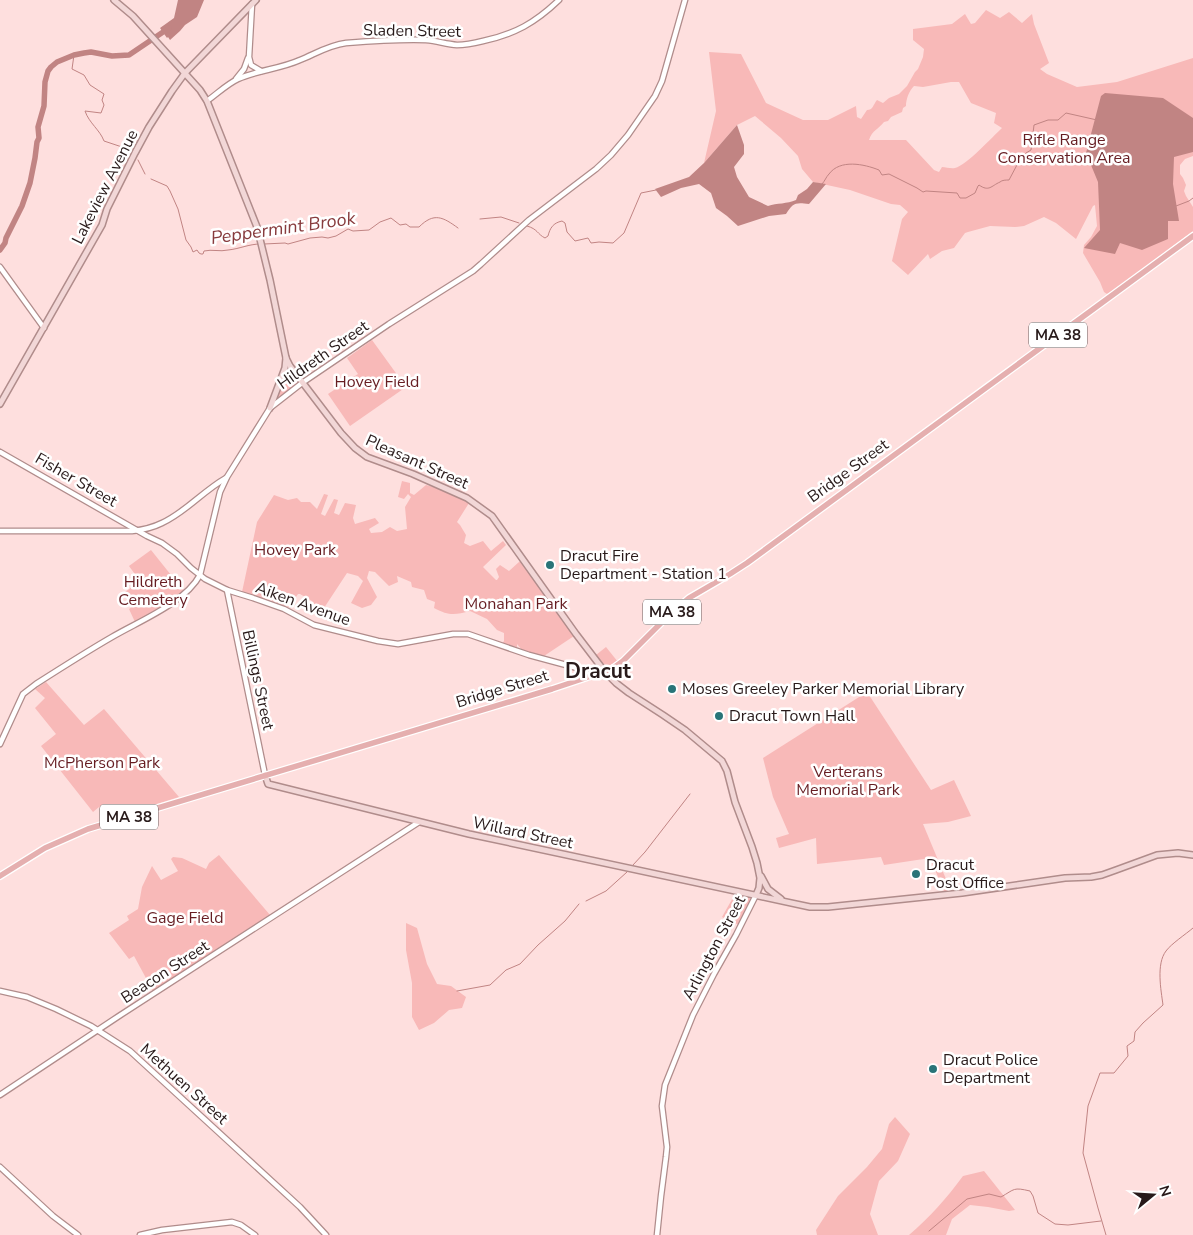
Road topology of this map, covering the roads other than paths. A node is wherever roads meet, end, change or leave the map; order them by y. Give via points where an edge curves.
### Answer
1 (114, 0) edge
2 (559, 0) edge
3 (685, 0) edge
4 (254, 2) edge
5 (249, 57) junction
6 (261, 71) junction
7 (185, 73) junction
8 (236, 80) junction
9 (206, 101) junction
10 (1193, 236) edge
11 (0, 267) edge
12 (44, 328) junction
13 (286, 358) junction
14 (302, 383) junction
15 (0, 404) edge
16 (270, 408) junction
17 (0, 452) edge
18 (227, 477) junction
19 (139, 530) junction
20 (0, 531) edge
21 (200, 575) junction
22 (226, 590) junction
23 (605, 672) junction
24 (588, 677) junction
25 (0, 744) edge
26 (265, 775) junction
27 (419, 822) junction
28 (1193, 855) edge
29 (759, 871) junction
30 (0, 876) edge
31 (756, 895) junction
32 (783, 901) junction
33 (0, 991) edge
34 (98, 1030) junction
35 (0, 1096) edge
36 (0, 1167) edge
37 (78, 1235) edge
38 (140, 1235) edge
39 (255, 1235) edge
40 (326, 1235) edge
41 (657, 1235) edge

1 - 7 main road, Pleasant Street
2 - 6 street, Sladen Street via 529,24 489,40 458,45 427,40 345,43 300,61
3 - 14 street, Hildreth Street via 656,96 606,160 529,220 473,271
4 - 5 street
4 - 7 main road, Lakeview Avenue
5 - 6 street via 251,65
5 - 8 street
6 - 8 street, Sladen Street
7 - 9 main road, Pleasant Street
7 - 12 main road, Lakeview Avenue via 138,147 102,225
8 - 9 street, Sladen Street
9 - 13 main road, Pleasant Street via 257,227
10 - 23 main road, Bridge Street / MA 38 via 748,562 689,598 623,661
11 - 12 street
12 - 15 main road, Lakeview Avenue
13 - 14 main road, Pleasant Street
13 - 16 main road
14 - 16 street, Hildreth Street
14 - 23 main road, Pleasant Street via 354,448 367,457 467,498 492,516
16 - 18 street, Hildreth Street
17 - 19 street, Fisher Street
18 - 19 street via 167,520
18 - 21 street, Hildreth Street via 220,492
19 - 20 street
19 - 21 street, Aiken Avenue via 162,542
21 - 22 street, Aiken Avenue
21 - 25 street, Hildreth Street via 180,598 25,692
22 - 24 street, Aiken Avenue via 284,610 314,625 390,644 468,634 581,669
22 - 26 street, Billings Street
23 - 24 main road, Bridge Street / MA 38
23 - 29 main road, Arlington Street via 722,761
24 - 26 main road, Bridge Street / MA 38
26 - 27 main road, Willard Street via 268,784
26 - 30 main road, Bridge Street / MA 38 via 80,832 45,848
27 - 31 main road, Willard Street
27 - 34 street, Beacon Street
28 - 32 main road, Willard Street via 1162,854 1102,875 962,892 828,907
29 - 31 main road, Arlington Street
29 - 32 main road via 768,889
31 - 32 main road, Willard Street
31 - 41 street, Arlington Street via 693,1014 665,1085 662,1106 667,1147
33 - 34 street, Methuen Street via 48,1005
34 - 35 street, Beacon Street
34 - 40 street, Methuen Street via 138,1057
36 - 37 street
38 - 39 street via 234,1222

